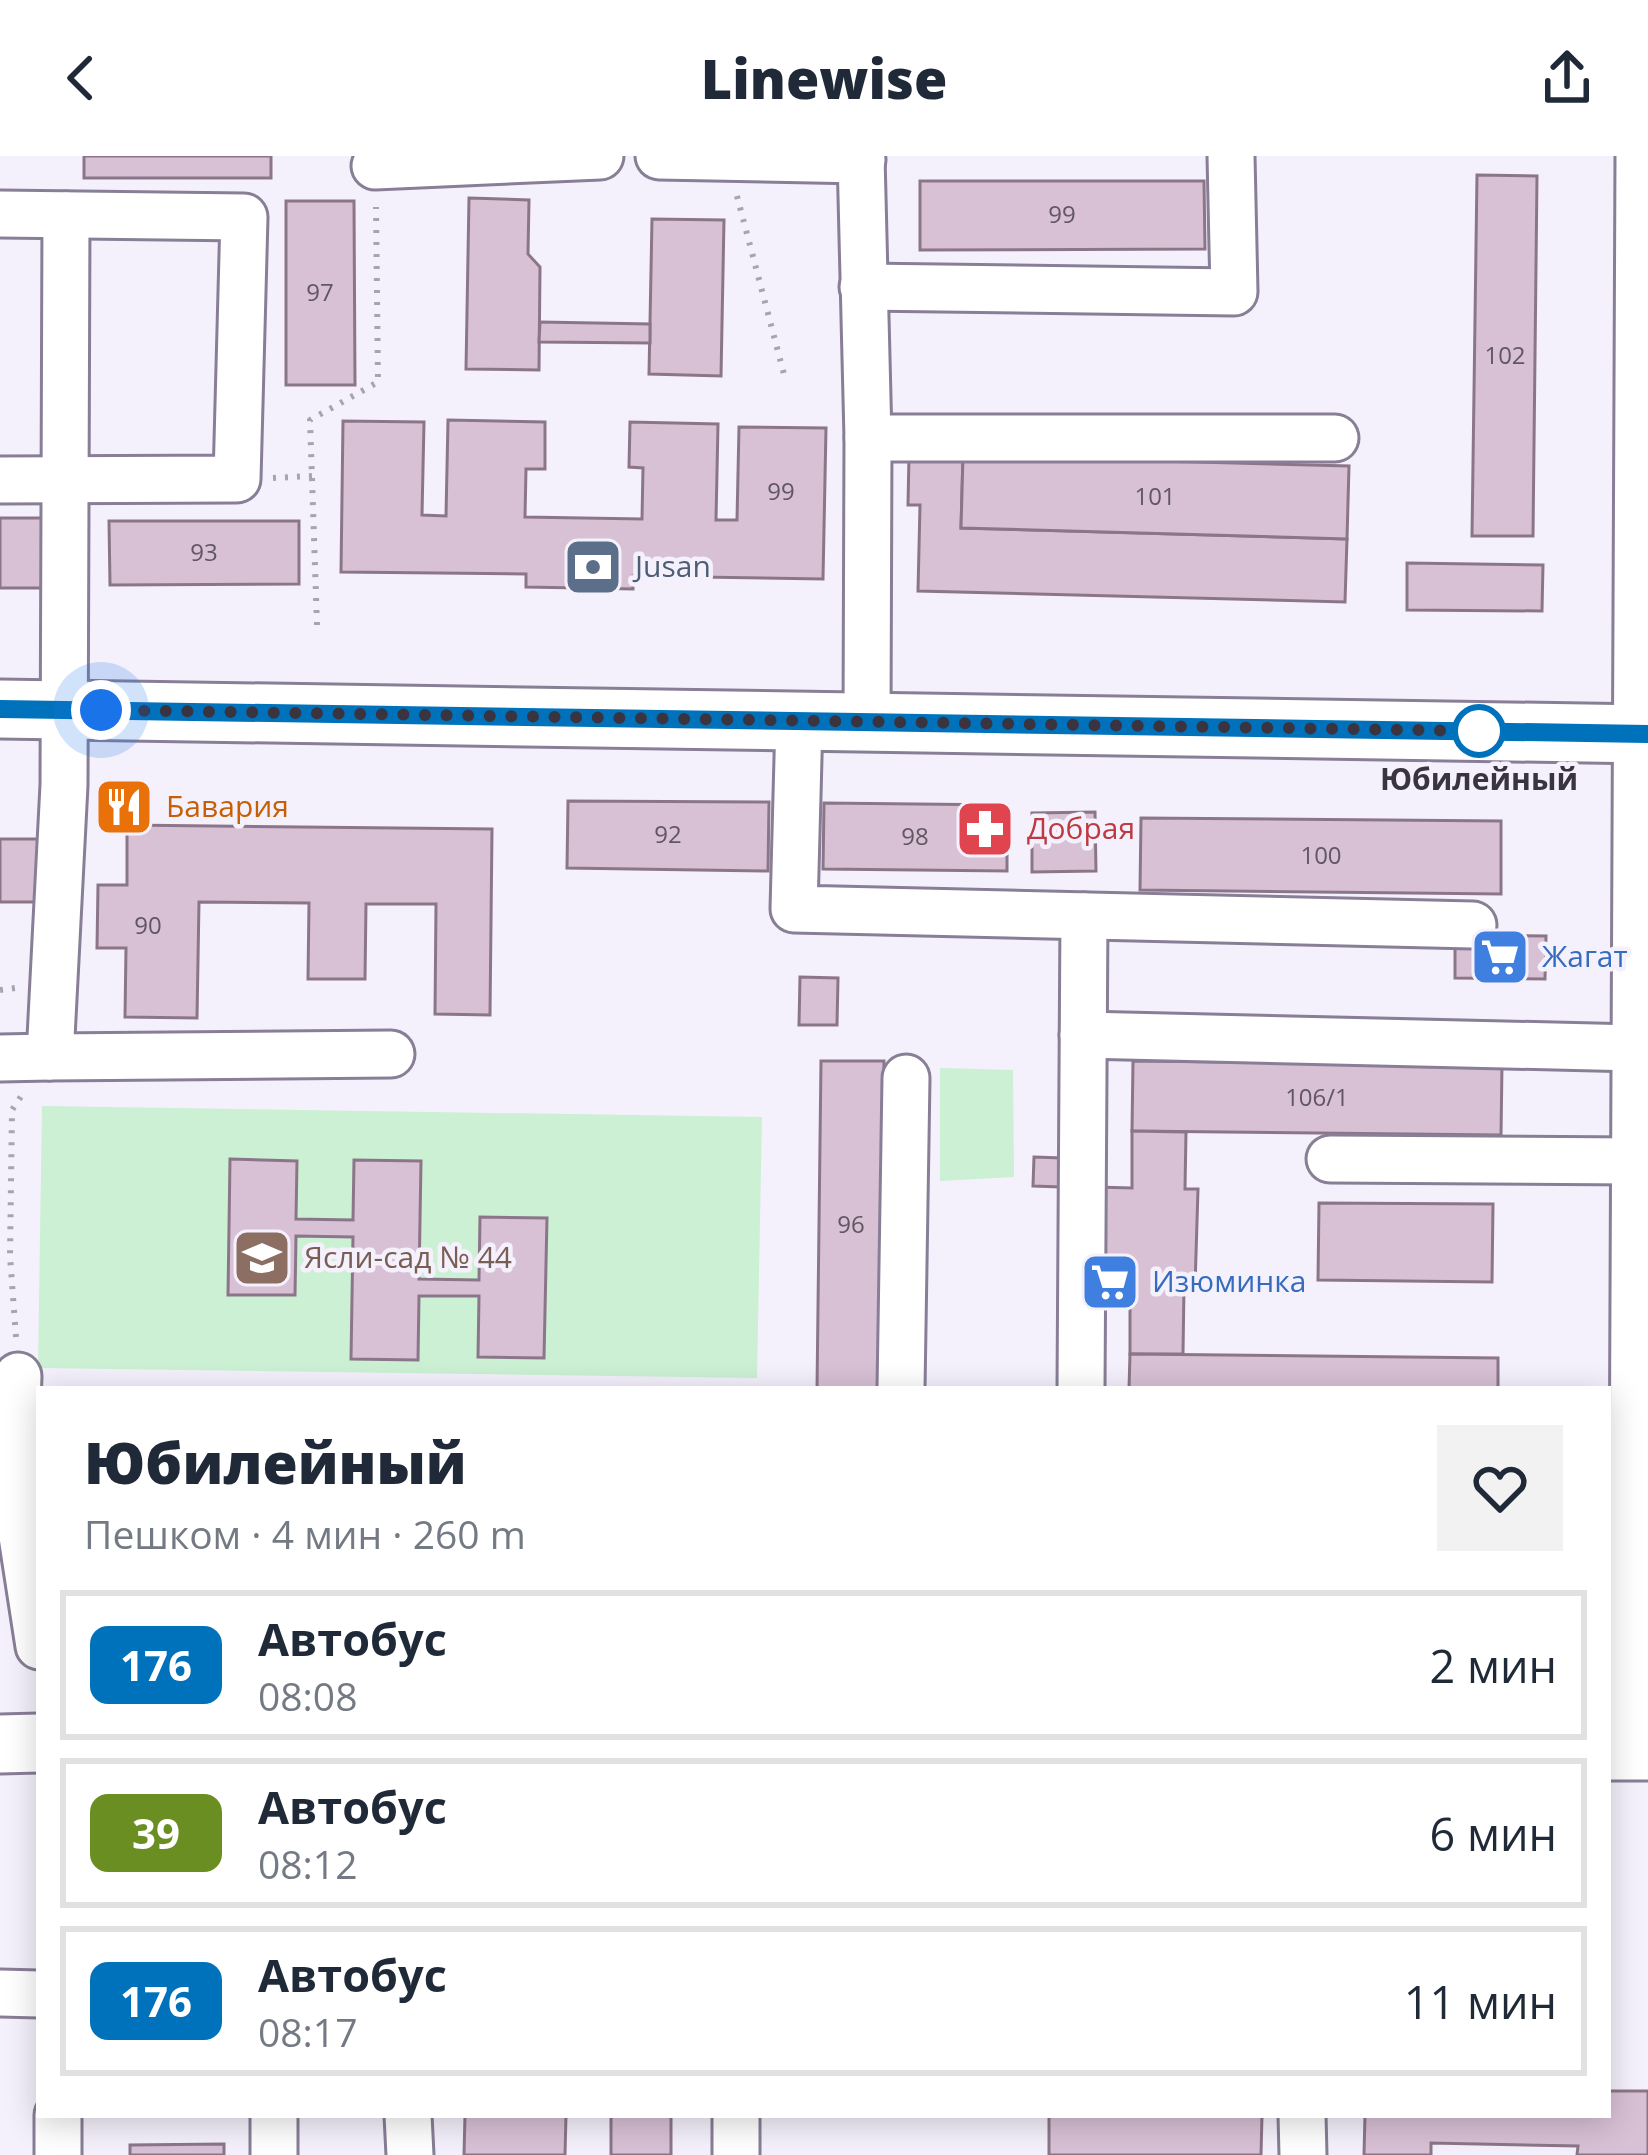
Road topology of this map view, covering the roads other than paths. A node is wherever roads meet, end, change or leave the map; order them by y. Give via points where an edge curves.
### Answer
1 (600, 156) edge
2 (659, 156) edge
3 (1231, 156) edge
4 (1640, 156) edge
5 (738, 157) edge
6 (861, 158) edge
7 (436, 160) edge
8 (376, 166) road end
9 (0, 214) edge
10 (66, 215) junction
11 (863, 286) junction
12 (868, 438) junction
13 (1335, 438) dead end
14 (0, 480) edge
15 (65, 480) junction
16 (0, 709) edge
17 (64, 710) junction
18 (799, 720) junction
19 (867, 722) junction
20 (1642, 734) edge
21 (1084, 916) junction
22 (1473, 925) dead end
23 (1083, 1035) junction
24 (1636, 1048) junction
25 (391, 1054) dead end
26 (50, 1057) junction
27 (0, 1058) edge
28 (906, 1078) dead end
29 (1330, 1159) dead end
30 (1635, 1161) junction
31 (18, 1376) road end
32 (901, 1386) edge
33 (1081, 1386) edge
34 (1621, 1453) edge
35 (7, 1484) edge
36 (36, 1631) edge
37 (36, 1743) edge
38 (0, 1744) edge
39 (1629, 1750) edge
40 (0, 1993) edge
41 (36, 1994) edge
42 (58, 2118) edge
43 (274, 2118) edge
44 (408, 2118) edge
45 (736, 2118) edge
46 (1302, 2118) edge
47 (58, 2155) edge
48 (274, 2155) edge
49 (410, 2155) edge
50 (736, 2155) edge
51 (1303, 2155) edge

1 - 7 street
2 - 5 street
3 - 11 street via 1234,292
4 - 20 street
5 - 6 street
6 - 11 street
7 - 8 street
9 - 10 street
10 - 15 street
10 - 15 street via 244,217 237,479
11 - 12 street
12 - 13 street
12 - 19 street
14 - 15 street
15 - 17 street
16 - 17 main road
17 - 18 main road
17 - 26 street
18 - 19 main road
18 - 21 street via 794,909
19 - 20 main road
20 - 24 street
21 - 22 street
21 - 23 street
23 - 24 street
23 - 33 street
24 - 30 street
25 - 26 street
26 - 27 street
28 - 32 street
29 - 30 street
30 - 34 street
31 - 35 street
34 - 39 street
35 - 36 street
37 - 38 main road
40 - 41 street
42 - 47 street
43 - 48 street
44 - 49 street
45 - 50 street
46 - 51 street

